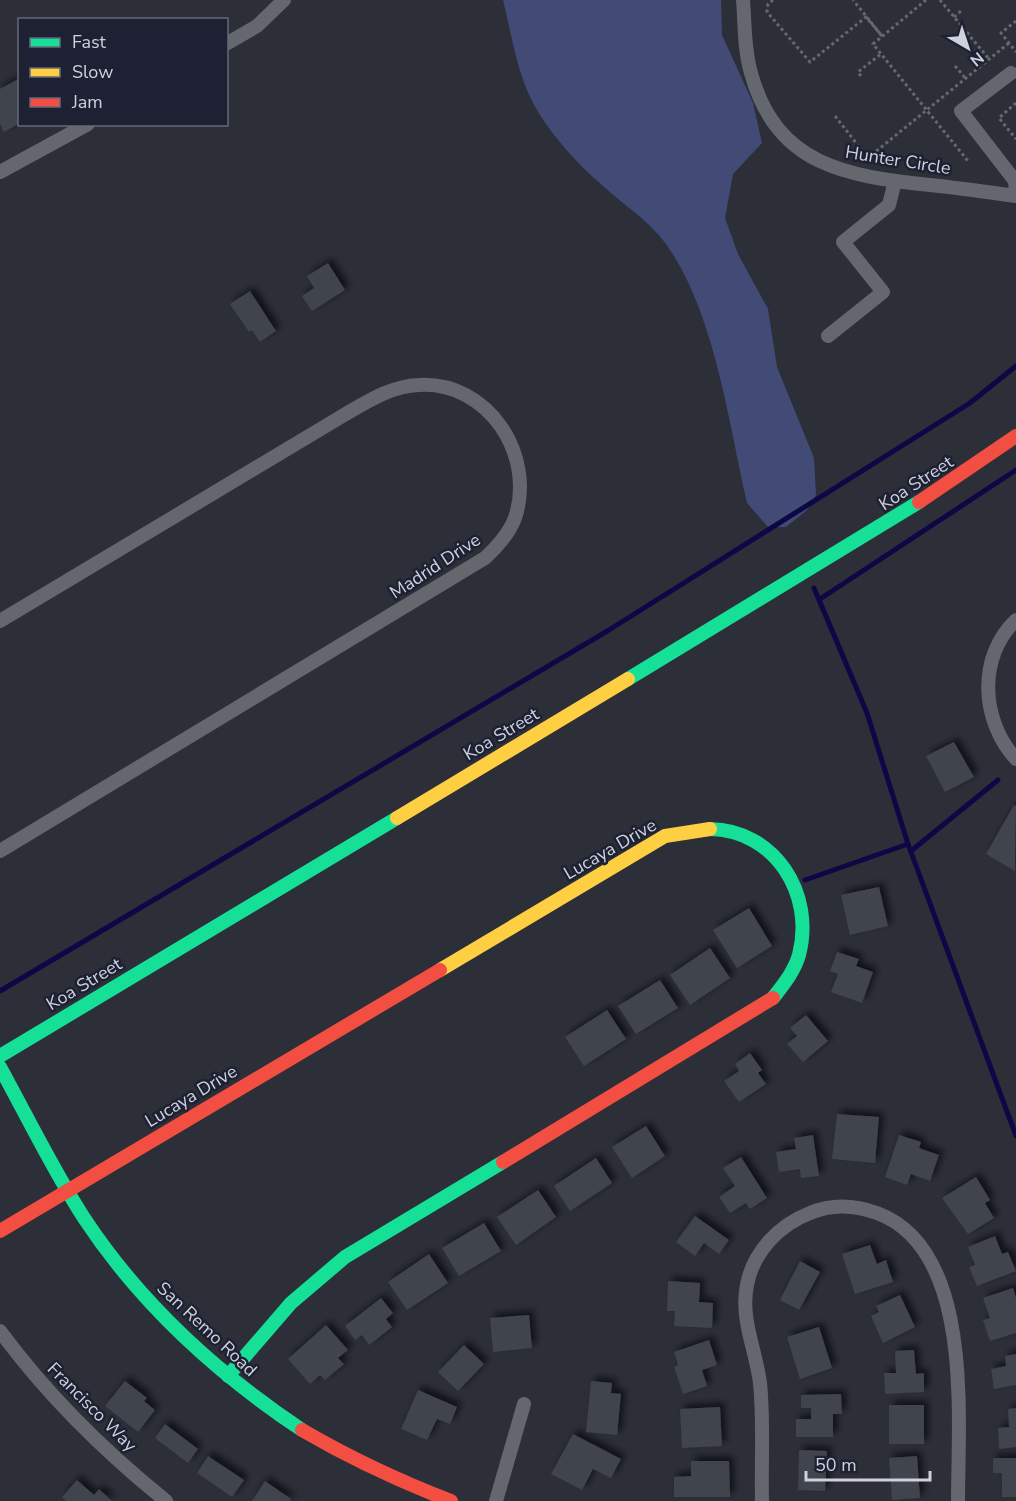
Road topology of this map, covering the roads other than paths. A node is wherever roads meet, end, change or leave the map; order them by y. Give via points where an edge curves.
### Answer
1 (284, 0) edge
2 (743, 0) edge
3 (228, 43) edge
4 (1011, 73) dead end
5 (84, 126) edge
6 (0, 172) edge
7 (895, 181) junction
8 (1016, 195) edge
9 (828, 336) dead end
10 (1016, 436) edge
11 (1016, 620) edge
12 (0, 621) edge
13 (1016, 759) edge
14 (0, 851) edge
15 (0, 1056) edge
16 (0, 1067) edge
17 (68, 1190) junction
18 (0, 1231) edge
19 (0, 1331) edge
20 (228, 1376) junction
21 (525, 1404) dead end
22 (166, 1501) edge
23 (451, 1501) edge
24 (495, 1501) edge
25 (762, 1501) edge
26 (958, 1501) edge

1 - 3 street via 257,26
2 - 7 street, Hunter Circle via 750,72 759,97 778,126 822,164 852,175
4 - 8 street via 961,111 1015,181
5 - 6 street
7 - 8 street, Hunter Circle
7 - 9 street via 889,205 843,242 884,292
10 - 15 street, Koa Street via 866,536
11 - 13 street via 994,652 988,687 994,723
12 - 14 street, Madrid Drive via 395,388 429,385 469,397 497,422 516,456 520,482 515,518 505,537 485,558
16 - 17 street, San Remo Road
17 - 18 street, Lucaya Drive
17 - 20 street, San Remo Road via 98,1238 139,1289 177,1331
17 - 20 street, Lucaya Drive via 665,836 697,829 732,831 759,843 780,863 800,894 805,916 800,954 790,977 771,1000 345,1257 291,1303
19 - 22 street, Francisco Way via 56,1401
20 - 23 street, San Remo Road via 262,1404 332,1449 390,1478
21 - 24 street
25 - 26 street via 761,1390 746,1317 747,1283 763,1248 790,1222 829,1207 850,1206 885,1216 914,1237 933,1264 954,1339

